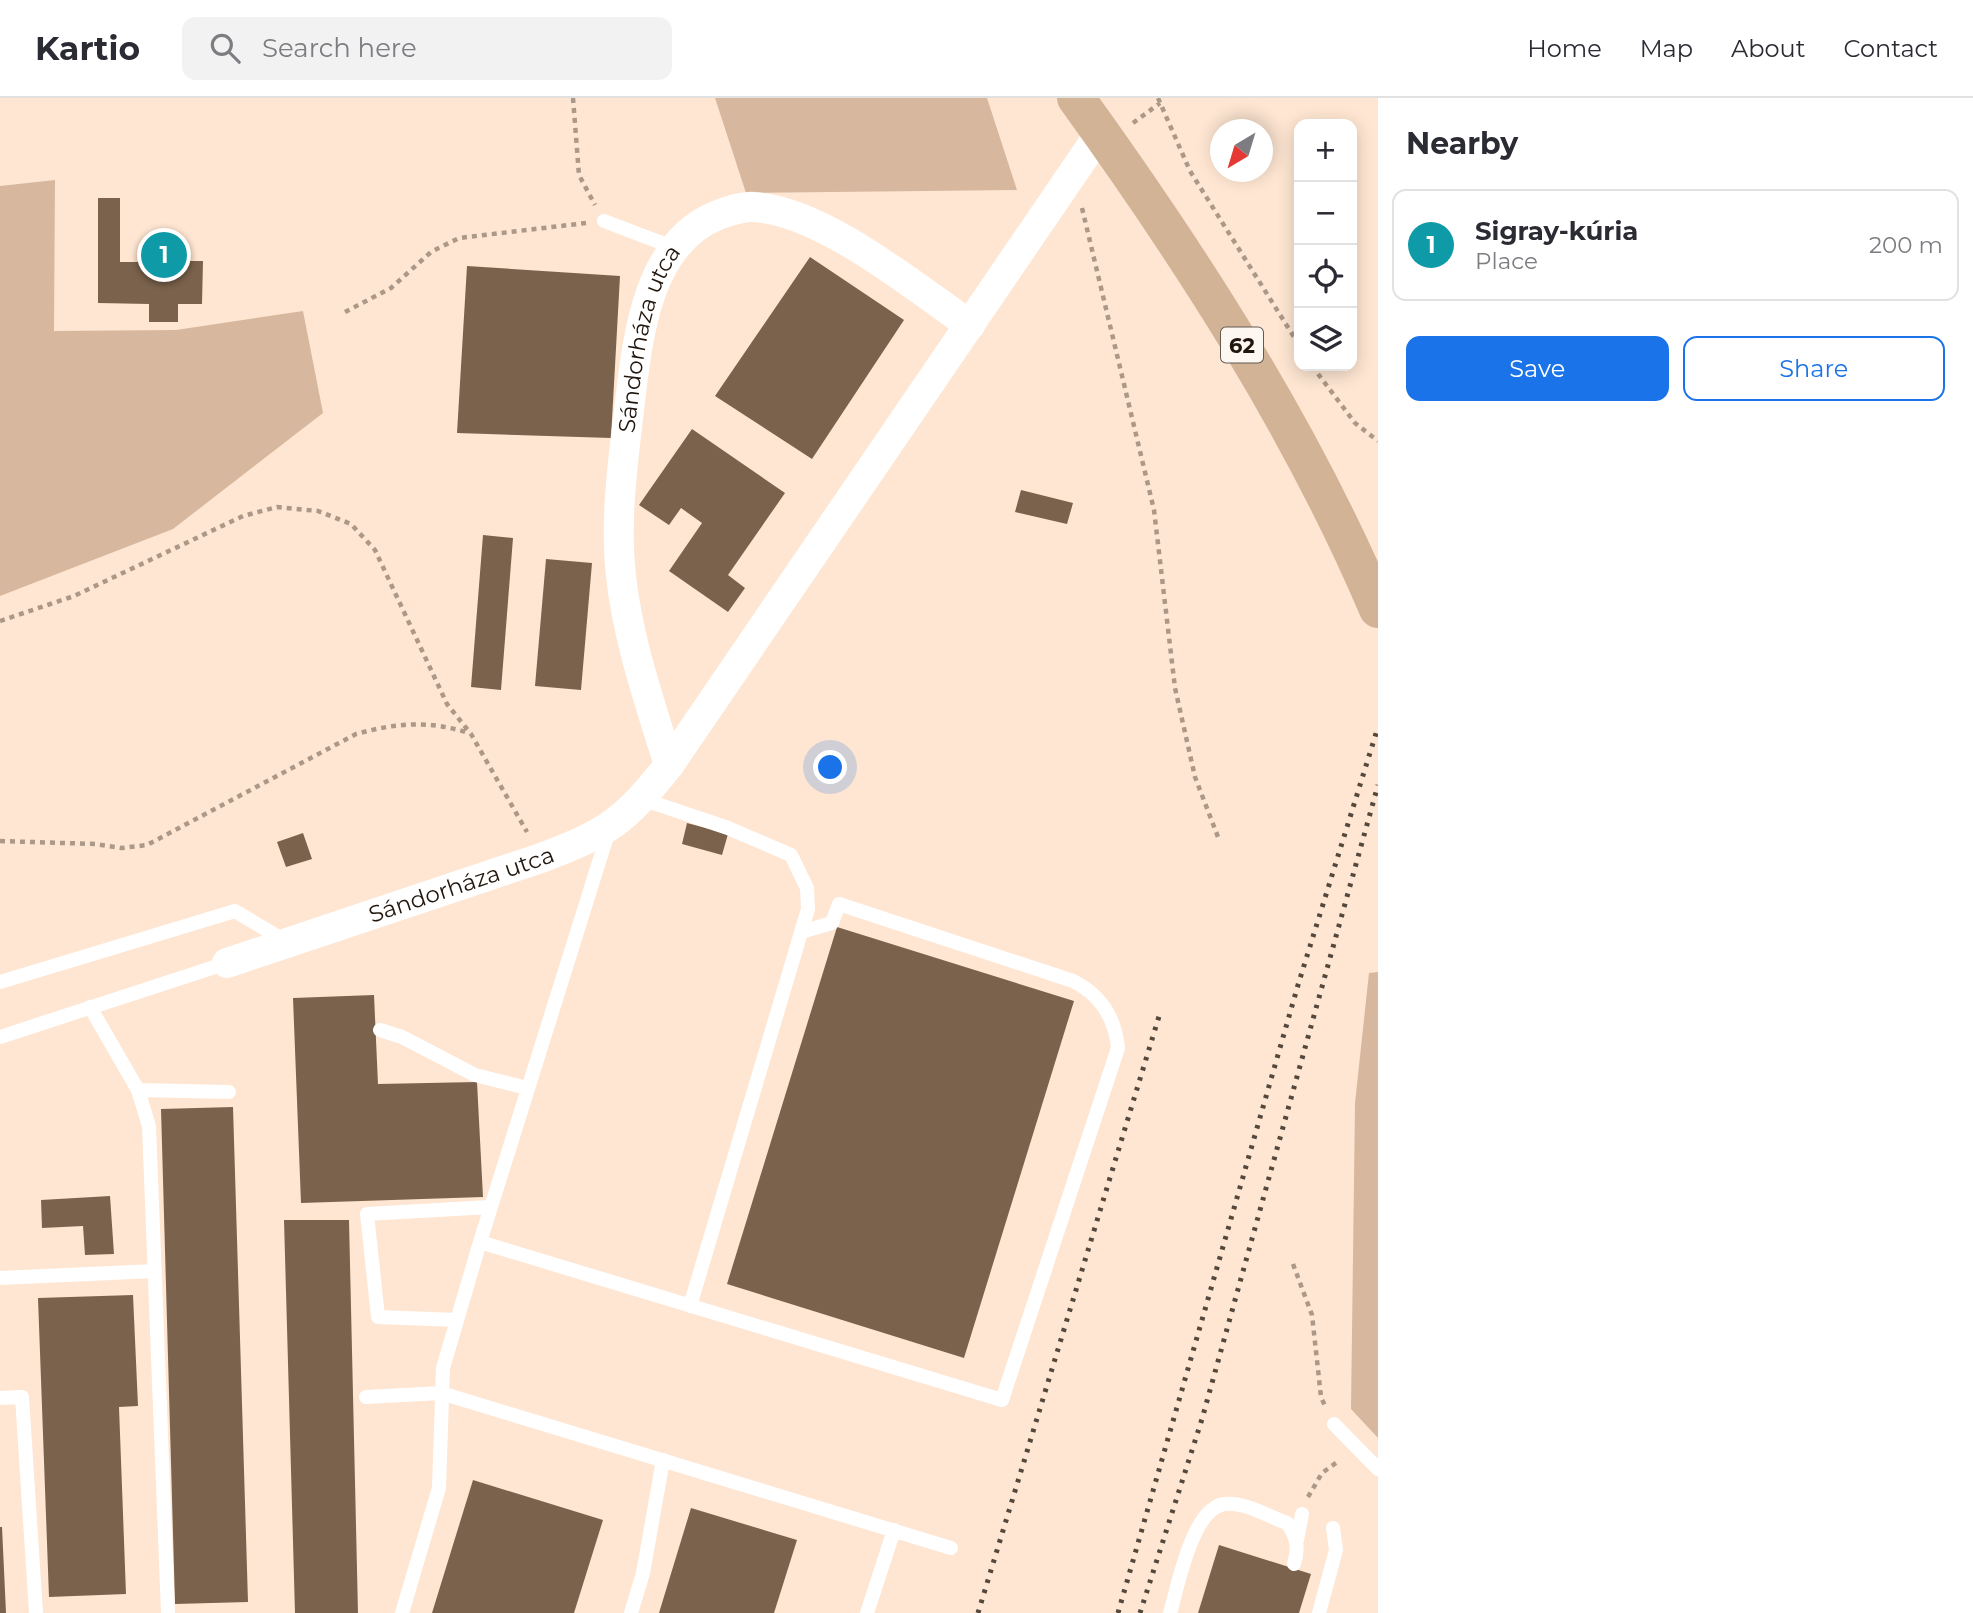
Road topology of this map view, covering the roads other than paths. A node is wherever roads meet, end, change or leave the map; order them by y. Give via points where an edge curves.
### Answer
1 (1076, 98) edge
2 (1101, 132) junction
3 (604, 221) road end
4 (675, 248) junction
5 (970, 324) junction
6 (1378, 609) edge
7 (669, 765) junction
8 (642, 799) junction
9 (609, 828) junction
10 (801, 932) junction
11 (287, 942) junction
12 (227, 963) joint
13 (0, 982) edge
14 (90, 1007) junction
15 (380, 1030) dead end
16 (0, 1037) edge
17 (527, 1088) junction
18 (138, 1090) junction
19 (229, 1091) dead end
20 (490, 1207) junction
21 (480, 1242) junction
22 (155, 1271) junction
23 (0, 1278) edge
24 (691, 1306) junction
25 (457, 1320) junction
26 (441, 1393) junction
27 (366, 1397) dead end
28 (0, 1398) edge
29 (1334, 1424) road end
30 (663, 1460) junction
31 (1378, 1469) edge
32 (1302, 1514) road end
33 (1333, 1528) dead end
34 (894, 1530) junction
35 (1297, 1541) junction
36 (951, 1548) dead end
37 (1294, 1564) dead end
38 (36, 1613) edge
39 (168, 1613) edge
40 (402, 1613) edge
41 (631, 1613) edge
42 (867, 1613) edge
43 (1170, 1613) edge
44 (1319, 1613) edge

1 - 2 main road, 62
2 - 5 street, Sándorháza utca
2 - 6 main road, 62 via 1279,407
3 - 4 lane
4 - 5 street, Sándorháza utca via 707,219 751,207 773,209 830,231
4 - 7 street, Sándorháza utca via 650,295 643,321 619,517 627,618
5 - 7 street, Sándorháza utca
7 - 8 street, Sándorháza utca
8 - 9 street, Sándorháza utca
8 - 10 lane via 791,855 807,888 808,909
9 - 11 street, Sándorháza utca via 541,858
9 - 17 lane
10 - 24 lane
10 - 24 lane via 832,923 839,904 1073,981 1105,1006 1118,1048 1002,1400
11 - 12 street, Sándorháza utca
11 - 13 lane via 235,911
12 - 14 lane
14 - 16 lane
14 - 18 lane
15 - 17 lane via 475,1074
17 - 20 lane
18 - 19 lane
18 - 22 lane via 149,1126
20 - 21 lane
20 - 25 lane via 367,1214 378,1317
21 - 24 lane
21 - 25 lane
22 - 23 lane
22 - 39 lane
25 - 26 lane
26 - 27 lane
26 - 30 lane
26 - 40 lane via 439,1488
28 - 38 lane via 22,1397
29 - 31 lane
30 - 34 lane
30 - 41 lane via 643,1573
32 - 35 lane
33 - 44 lane via 1336,1550
34 - 36 lane
34 - 42 lane
35 - 37 lane
35 - 43 lane via 1287,1523 1241,1506 1214,1508 1195,1534

